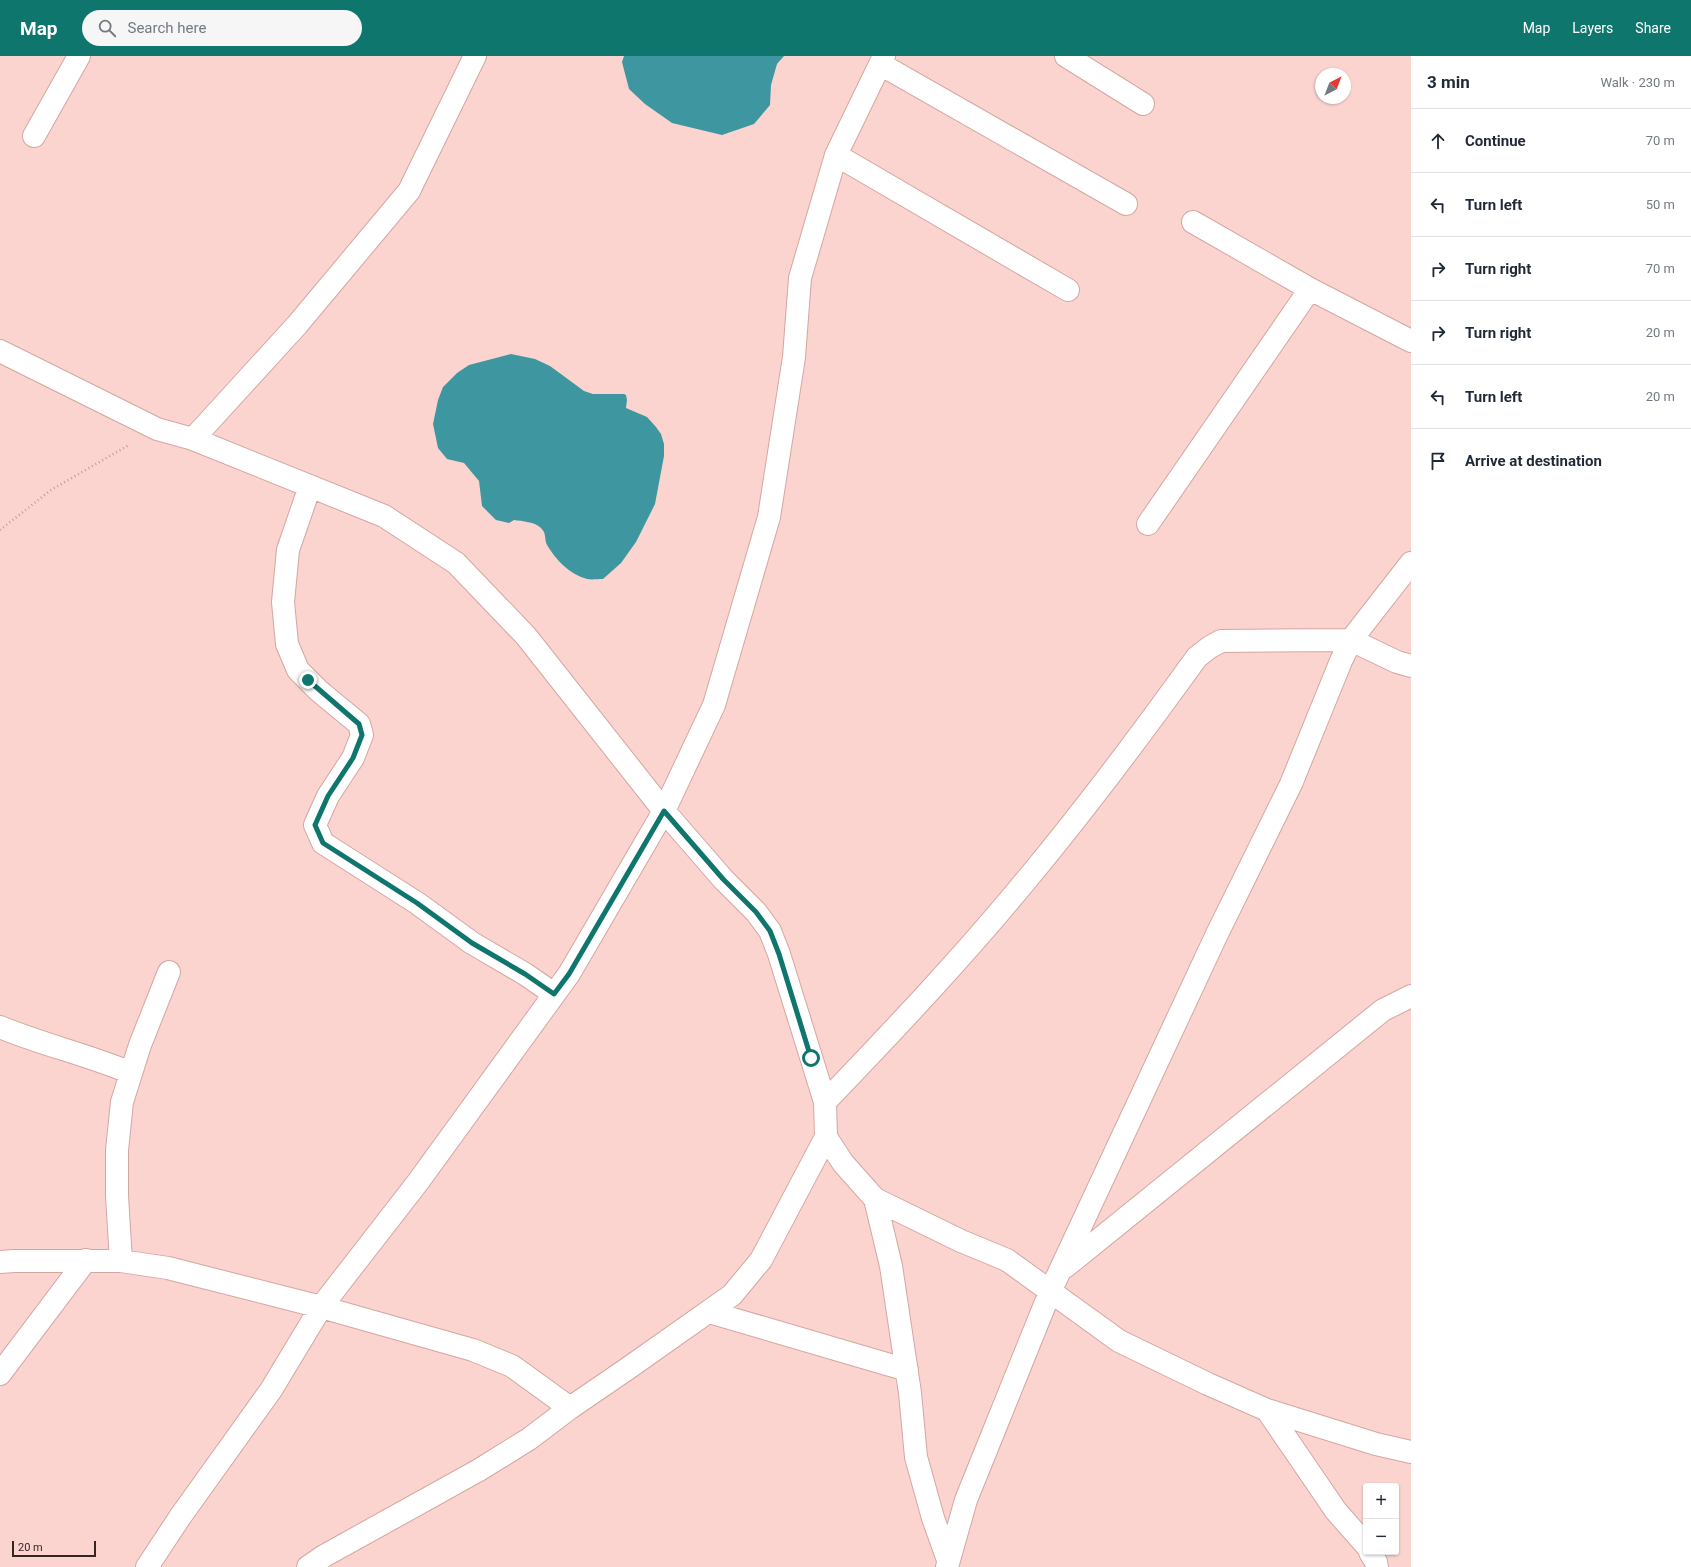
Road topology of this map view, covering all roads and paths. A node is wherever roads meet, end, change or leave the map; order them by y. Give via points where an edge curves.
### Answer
1 (79, 56) edge
2 (475, 56) edge
3 (1066, 56) edge
4 (882, 60) edge
5 (1143, 104) dead end
6 (34, 136) dead end
7 (836, 155) junction
8 (1126, 204) dead end
9 (1193, 222) dead end
10 (1310, 289) junction
11 (1068, 290) dead end
12 (1411, 341) edge
13 (0, 351) edge
14 (157, 429) junction
15 (194, 438) junction
16 (310, 486) junction
17 (1148, 524) dead end
18 (0, 530) edge
19 (1411, 563) edge
20 (1351, 640) junction
21 (1411, 666) edge
22 (664, 811) junction
23 (169, 972) dead end
24 (554, 994) junction
25 (1411, 996) edge
26 (0, 1027) edge
27 (131, 1073) junction
28 (825, 1102) junction
29 (826, 1137) junction
30 (875, 1199) junction
31 (86, 1260) junction
32 (121, 1261) junction
33 (0, 1262) edge
34 (1061, 1270) junction
35 (1050, 1292) junction
36 (321, 1307) junction
37 (709, 1312) junction
38 (907, 1370) junction
39 (0, 1374) edge
40 (570, 1408) junction
41 (1267, 1410) junction
42 (1411, 1452) edge
43 (1363, 1542) edge
44 (1372, 1555) edge
45 (948, 1564) edge
46 (147, 1567) edge
47 (308, 1567) edge
48 (1377, 1567) edge

1 - 6 street
2 - 15 street via 409,191 297,325
3 - 5 street
4 - 7 street
4 - 8 street
7 - 11 street
7 - 22 street via 800,278 794,357 769,517 714,705
9 - 10 street
10 - 12 street
10 - 17 street
13 - 14 street
14 - 15 street
14 - 18 path via 51,490
15 - 16 street
16 - 22 street via 384,516 456,563 526,636
16 - 24 street via 288,550 283,602 287,644 298,670 359,724 362,735 353,758 328,796 315,825 323,843 417,903 472,943
19 - 20 street
20 - 21 street
20 - 28 street via 1221,641 1197,657 1137,740 1028,879 932,989
20 - 34 street via 1291,784 1216,934
22 - 24 street via 569,974
22 - 28 street via 723,879 756,912 770,931
23 - 27 street
24 - 36 street via 418,1182
25 - 34 street via 1383,1010
26 - 27 street via 37,1042 106,1062
27 - 32 street via 122,1102 117,1150
28 - 29 street
29 - 30 street via 843,1163
29 - 37 street via 761,1260 732,1295
30 - 35 street via 1008,1260
30 - 38 street via 891,1266
31 - 32 street
31 - 33 street
31 - 39 street
32 - 36 street via 168,1268
34 - 35 street
35 - 41 street via 1119,1341
35 - 45 street via 966,1500
36 - 40 street via 473,1350 512,1366
36 - 46 street via 271,1390
37 - 38 street
37 - 40 street
38 - 45 street via 916,1457
40 - 47 street via 529,1439 479,1470
41 - 42 street via 1376,1444
41 - 43 street via 1336,1512
44 - 48 street

